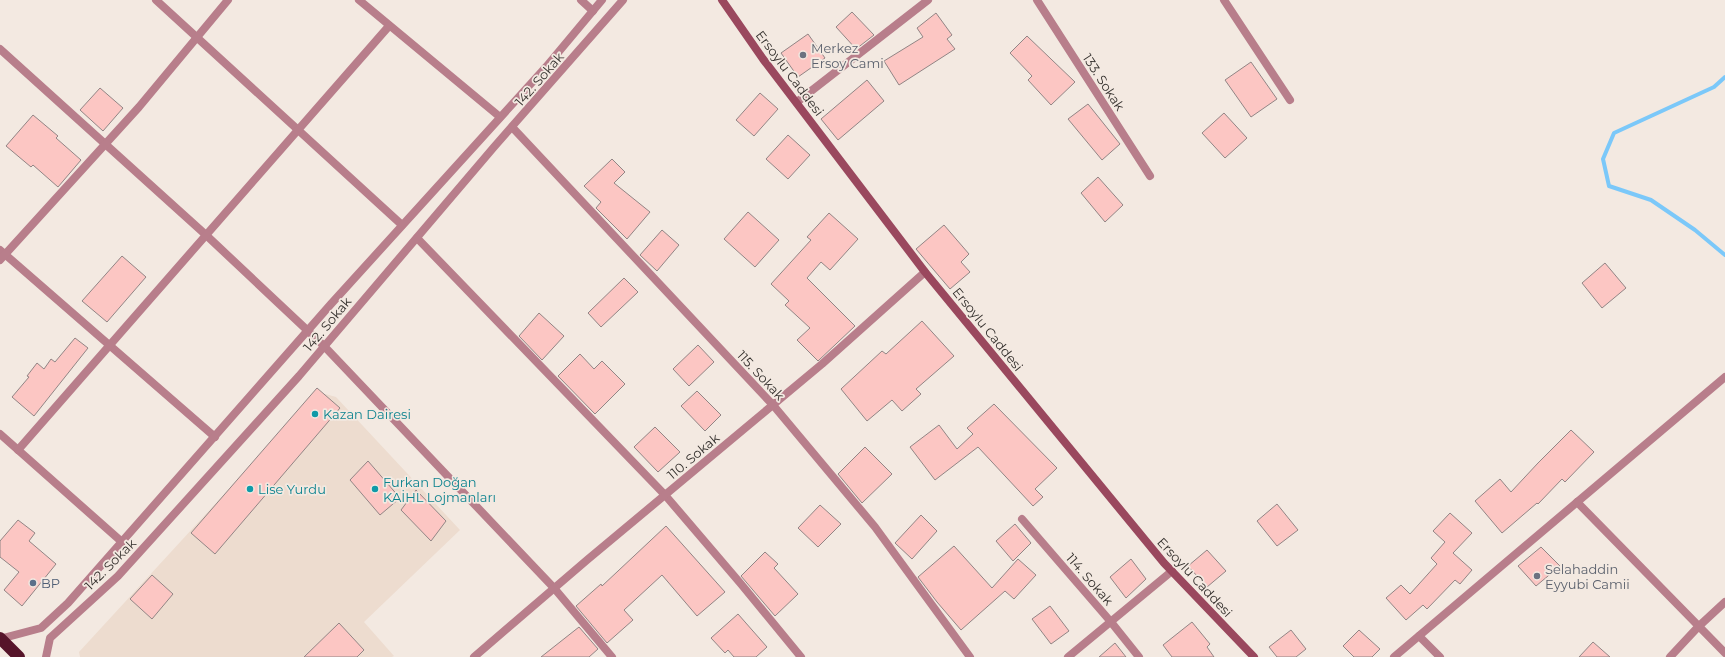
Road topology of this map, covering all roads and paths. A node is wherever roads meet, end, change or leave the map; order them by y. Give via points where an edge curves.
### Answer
1 (156, 0) edge
2 (228, 0) edge
3 (359, 0) edge
4 (580, 0) edge
5 (602, 0) edge
6 (623, 0) edge
7 (722, 0) edge
8 (928, 0) edge
9 (1037, 0) edge
10 (1224, 0) edge
11 (593, 11) junction
12 (389, 26) junction
13 (197, 38) junction
14 (0, 49) edge
15 (1290, 100) dead end
16 (797, 102) junction
17 (500, 117) junction
18 (512, 127) junction
19 (298, 130) junction
20 (104, 144) junction
21 (1150, 176) dead end
22 (402, 225) junction
23 (206, 235) junction
24 (417, 238) junction
25 (2, 255) edge
26 (925, 272) junction
27 (307, 331) junction
28 (110, 346) junction
29 (324, 346) junction
30 (1725, 377) edge
31 (773, 405) junction
32 (0, 434) edge
33 (215, 437) junction
34 (18, 450) junction
35 (665, 495) junction
36 (1577, 502) junction
37 (1022, 519) dead end
38 (122, 542) junction
39 (1172, 571) junction
40 (554, 588) junction
41 (1725, 602) edge
42 (1111, 622) junction
43 (1698, 627) junction
44 (1419, 636) junction
45 (0, 639) edge
46 (1725, 653) edge
47 (19, 657) edge
48 (46, 657) edge
49 (474, 657) edge
50 (612, 657) edge
51 (801, 657) edge
52 (970, 657) edge
53 (1068, 657) edge
54 (1139, 657) edge
55 (1254, 657) edge
56 (1394, 657) edge
57 (1440, 657) edge
58 (1670, 657) edge

1 - 13 street
2 - 13 street
3 - 12 street
4 - 11 street
5 - 11 street
6 - 18 street, 142. Sokak
7 - 16 street, Ersoylu Caddesi
8 - 16 street
9 - 21 street, 133. Sokak
10 - 15 street
11 - 17 street
12 - 17 street
12 - 19 street
13 - 19 street
13 - 20 street via 140,107
14 - 20 street
16 - 26 street, Ersoylu Caddesi
17 - 22 street
18 - 24 street, 142. Sokak
18 - 31 street, 115. Sokak
19 - 22 street
19 - 23 street
20 - 23 street
20 - 25 street
22 - 27 street
23 - 27 street
23 - 28 street
24 - 29 street, 142. Sokak
24 - 35 street
25 - 28 street
26 - 31 street, 110. Sokak
26 - 39 street, Ersoylu Caddesi
27 - 29 street
27 - 33 street
28 - 33 street
28 - 34 street
29 - 40 street
29 - 48 street, 142. Sokak via 118,576 50,638
30 - 36 street
31 - 35 street, 110. Sokak
31 - 52 street, 115. Sokak via 875,527
32 - 34 street
33 - 38 street
34 - 38 street
35 - 40 street, 110. Sokak
35 - 51 street
36 - 43 street
36 - 44 street
37 - 42 street, 114. Sokak
38 - 45 street via 68,603 41,628
39 - 42 street
39 - 55 street, Ersoylu Caddesi
40 - 49 street, 110. Sokak
40 - 50 street
41 - 43 street
42 - 53 street
42 - 54 street, 114. Sokak
43 - 46 street
43 - 58 street
44 - 56 street
44 - 57 street
45 - 47 highway

